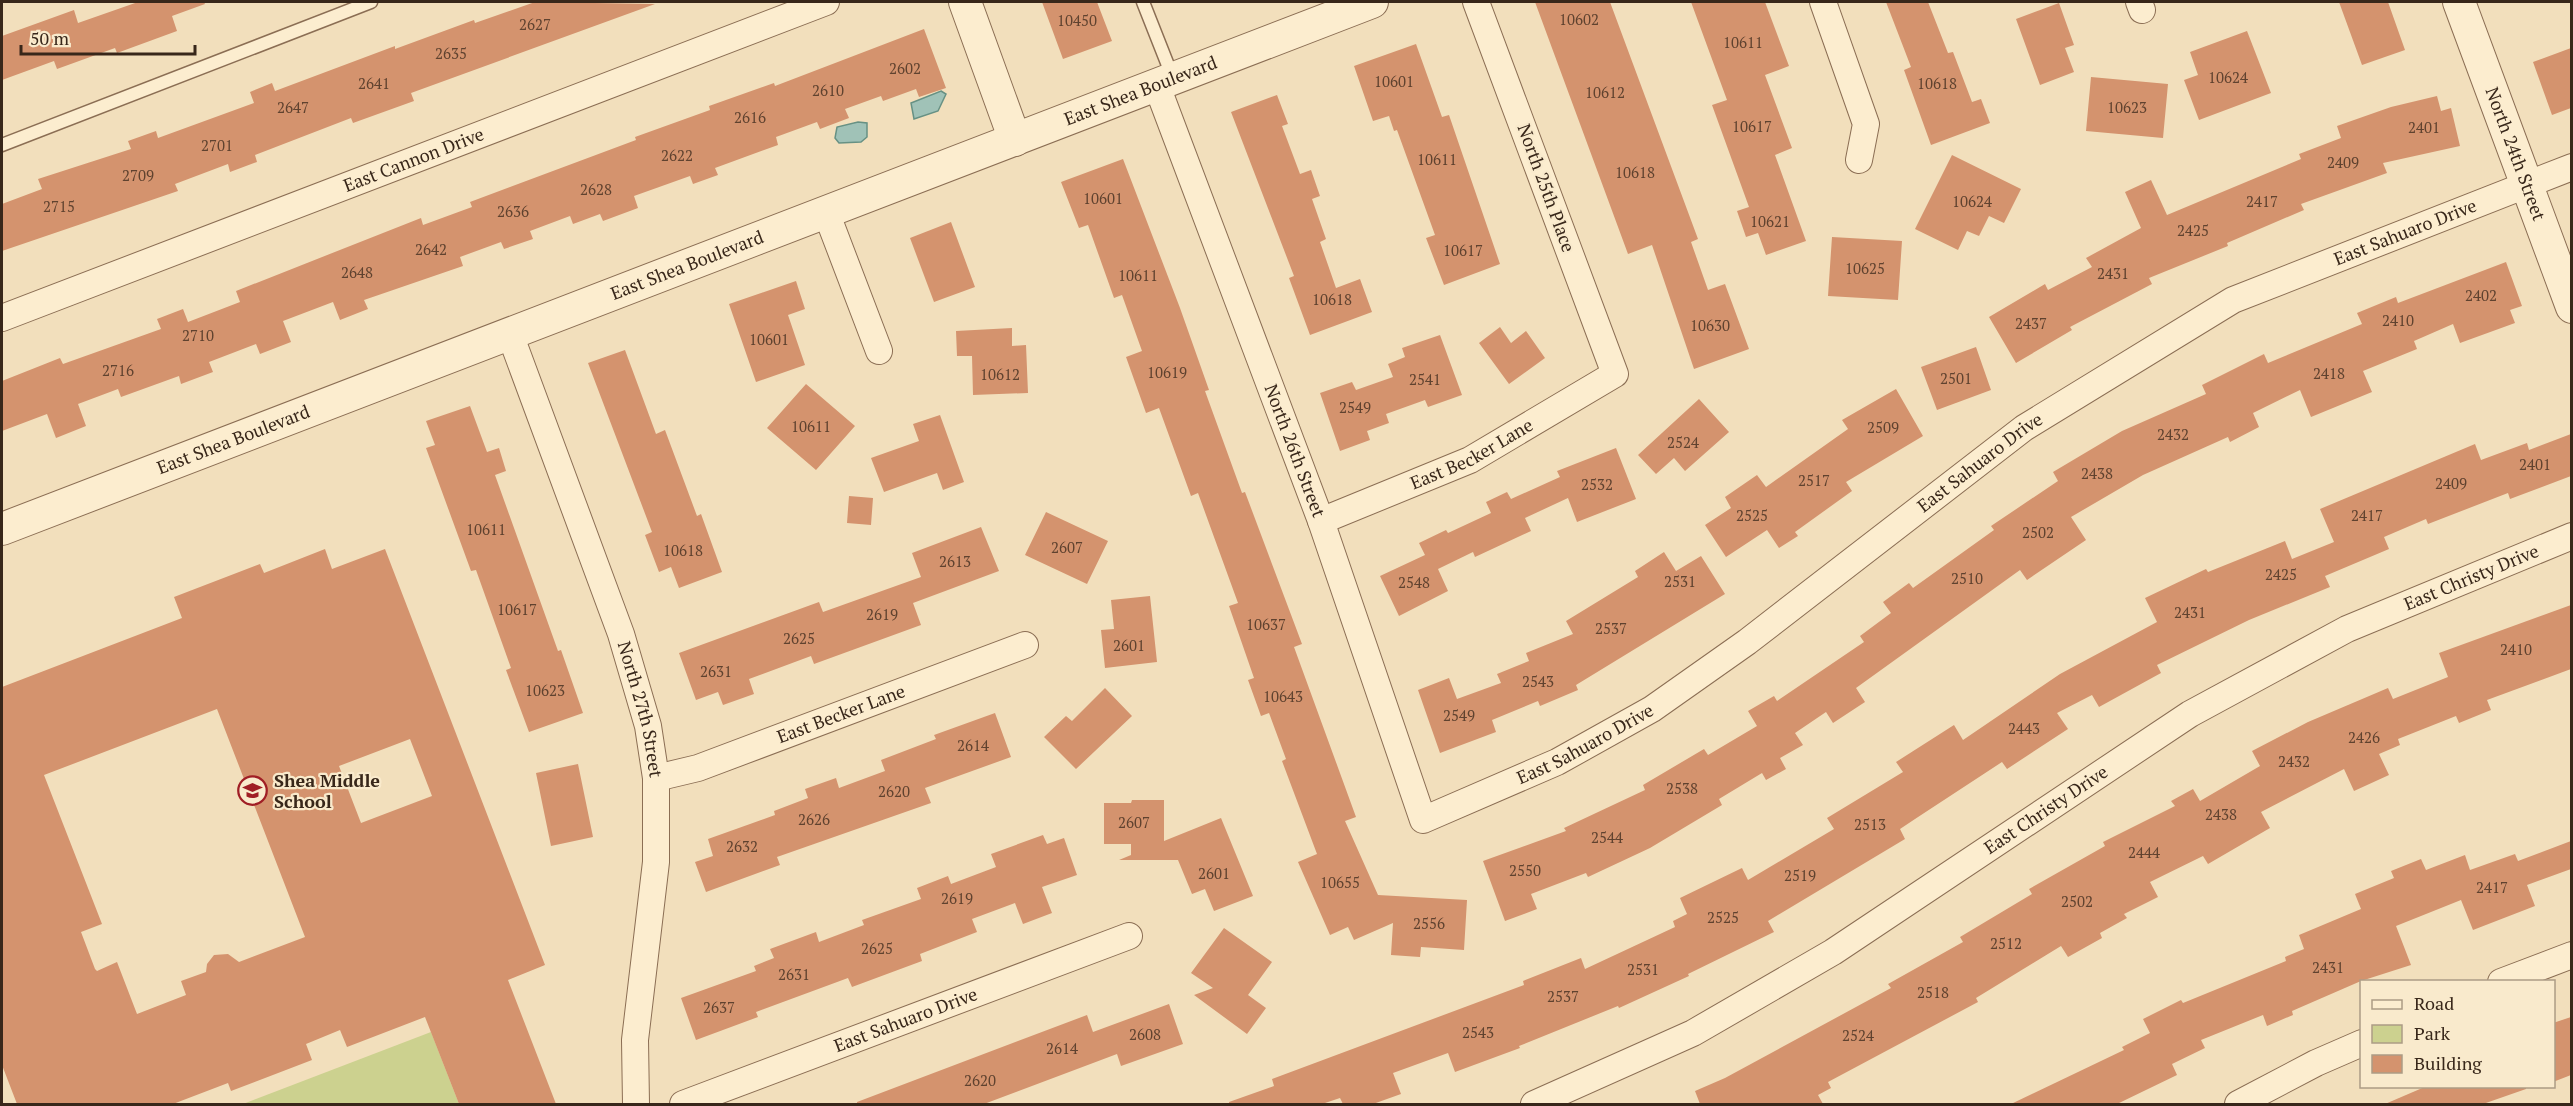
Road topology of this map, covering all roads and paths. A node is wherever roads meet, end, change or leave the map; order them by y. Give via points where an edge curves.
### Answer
1 (371, 2) edge
2 (826, 2) edge
3 (965, 2) edge
4 (1143, 2) edge
5 (1372, 2) edge
6 (1476, 2) edge
7 (1823, 2) edge
8 (2459, 2) edge
9 (1332, 9) edge
10 (1166, 83) junction
11 (1015, 140) junction
12 (2, 146) edge
13 (1859, 160) dead end
14 (2571, 167) edge
15 (2525, 184) junction
16 (826, 212) junction
17 (2571, 307) edge
18 (2, 318) edge
19 (510, 334) junction
20 (879, 351) dead end
21 (1615, 374) joint
22 (1321, 521) junction
23 (2, 529) edge
24 (2571, 536) edge
25 (1025, 645) dead end
26 (656, 778) junction
27 (1423, 820) joint
28 (1129, 936) dead end
29 (2571, 956) edge
30 (2504, 980) edge
31 (2360, 1043) edge
32 (636, 1104) edge
33 (683, 1104) edge
34 (1534, 1104) edge
35 (2238, 1104) edge

1 - 12 lane
2 - 18 street, East Cannon Drive
3 - 11 street
4 - 10 lane
5 - 9 street, East Shea Boulevard
6 - 21 street, North 25th Place
7 - 13 street via 1866,124
8 - 15 street, North 24th Street
9 - 10 street, East Shea Boulevard
10 - 11 street, East Shea Boulevard
10 - 22 street, North 26th Street
11 - 16 street, East Shea Boulevard
14 - 15 street, East Sahuaro Drive
15 - 17 street, North 24th Street
15 - 27 street, East Sahuaro Drive via 2233,300 2024,428 1747,642 1652,708 1557,762
16 - 19 street, East Shea Boulevard
16 - 20 street
19 - 23 street, East Shea Boulevard
19 - 26 street, North 27th Street via 633,671 648,726
21 - 22 street, East Becker Lane via 1470,460
22 - 27 street, North 26th Street
24 - 34 street, East Christy Drive via 2347,629 2190,714 1833,952 1693,1033
25 - 26 street, East Becker Lane via 698,768
26 - 32 street, North 27th Street via 656,862 635,1040
28 - 33 street, East Sahuaro Drive
29 - 30 street
31 - 35 street

